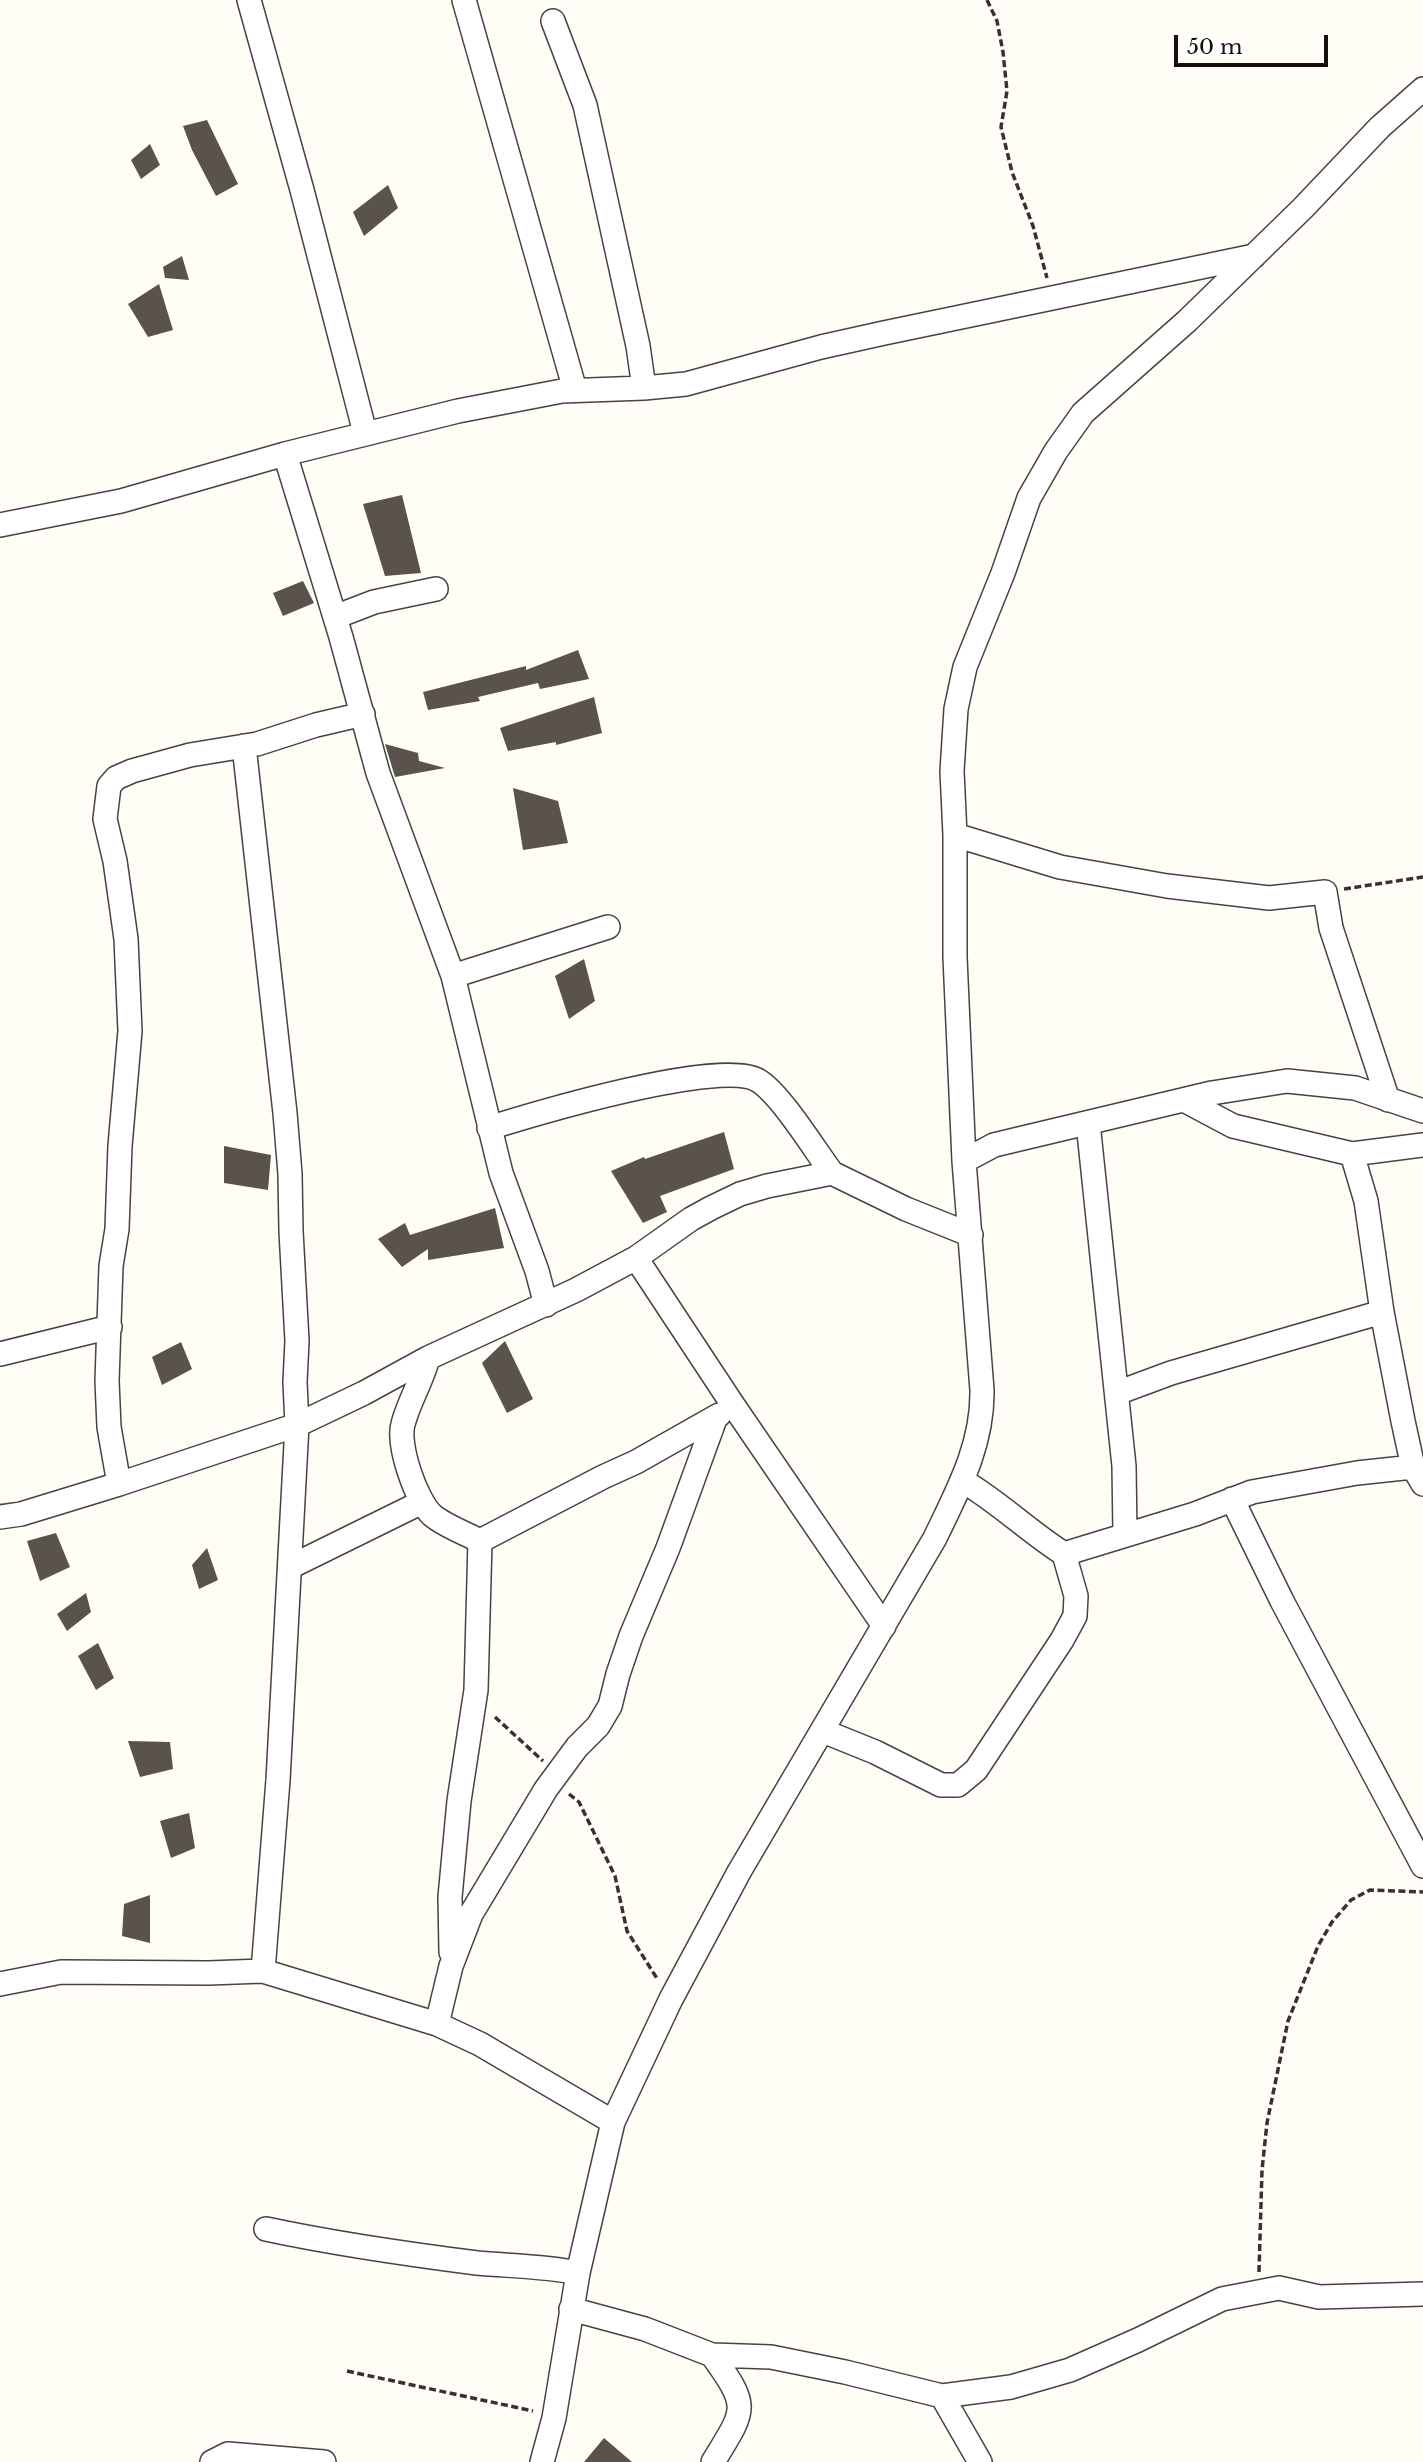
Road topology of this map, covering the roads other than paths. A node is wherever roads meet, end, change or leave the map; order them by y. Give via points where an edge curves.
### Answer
1 (249, 0) edge
2 (464, 0) edge
3 (553, 21) dead end
4 (1423, 89) edge
5 (1254, 256) junction
6 (644, 388) junction
7 (575, 390) junction
8 (363, 425) dead end
9 (285, 454) junction
10 (0, 525) edge
11 (436, 589) dead end
12 (335, 617) junction
13 (363, 714) junction
14 (244, 746) junction
15 (956, 835) junction
16 (608, 927) dead end
17 (453, 975) junction
18 (1184, 1100) junction
19 (1388, 1100) junction
20 (1423, 1111) edge
21 (1088, 1124) junction
22 (489, 1128) junction
23 (1423, 1145) edge
24 (1352, 1154) junction
25 (964, 1161) junction
26 (832, 1173) junction
27 (971, 1235) junction
28 (636, 1258) junction
29 (546, 1305) junction
30 (1382, 1312) junction
31 (110, 1327) junction
32 (0, 1354) edge
33 (428, 1358) junction
34 (1117, 1393) junction
35 (731, 1402) junction
36 (715, 1419) junction
37 (298, 1425) junction
38 (1418, 1475) edge
39 (963, 1481) junction
40 (119, 1484) junction
41 (1233, 1499) junction
42 (422, 1502) junction
43 (0, 1517) edge
44 (1125, 1534) junction
45 (480, 1541) junction
46 (1064, 1554) junction
47 (290, 1567) junction
48 (884, 1626) junction
49 (823, 1731) junction
50 (1423, 1866) edge
51 (451, 1966) junction
52 (263, 1971) junction
53 (0, 1984) edge
54 (437, 2024) junction
55 (613, 2122) junction
56 (266, 2229) dead end
57 (578, 2273) junction
58 (1423, 2294) edge
59 (571, 2309) junction
60 (712, 2356) junction
61 (942, 2396) junction
62 (212, 2462) edge
63 (324, 2462) edge
64 (542, 2462) edge
65 (713, 2462) edge
66 (981, 2462) edge

1 - 8 street
2 - 7 street
3 - 6 street via 585,105
4 - 5 street
5 - 6 street via 821,347 686,384
5 - 15 street via 1083,413 1029,498 965,667 952,771
6 - 7 street
7 - 9 street via 458,411
9 - 10 street via 121,501
9 - 12 street
11 - 12 street via 374,602
12 - 13 street
13 - 14 street
13 - 17 street via 378,774
14 - 31 street via 132,771 116,778 106,798 105,818 126,939 130,1031
14 - 37 street via 290,1174
15 - 19 street via 1060,867 1167,886 1269,898 1325,892 1331,928
15 - 25 street via 955,957
16 - 17 street
17 - 22 street
18 - 19 street via 1287,1081 1355,1088
18 - 21 street
18 - 24 street via 1233,1126
19 - 20 street
21 - 25 street via 994,1145
21 - 34 street
22 - 26 street via 598,1095 741,1075 758,1080 777,1098
22 - 29 street
23 - 24 street
24 - 30 street via 1366,1201
25 - 27 street
26 - 27 street
26 - 28 street via 740,1194 691,1219
27 - 39 street via 982,1414
28 - 29 street
28 - 35 street
29 - 33 street
30 - 34 street
30 - 38 street
31 - 32 street
31 - 40 street via 107,1393
33 - 37 street
33 - 42 street via 401,1439
34 - 44 street
35 - 36 street
35 - 48 street
36 - 45 street
36 - 51 street via 631,1636 610,1706 540,1800 471,1914
37 - 40 street
37 - 47 street
38 - 41 street via 1357,1473
39 - 46 street
39 - 48 street
40 - 43 street
41 - 44 street
41 - 50 street
42 - 45 street via 433,1516
42 - 47 street
44 - 46 street
45 - 51 street via 476,1690 450,1897
46 - 49 street via 1076,1596 1076,1616 976,1770 958,1785 941,1785
47 - 52 street
48 - 49 street
49 - 55 street via 739,1872 671,1999
51 - 54 street
52 - 53 street via 61,1972
52 - 54 street
54 - 55 street
55 - 57 street
56 - 57 street via 330,2243
57 - 59 street
58 - 61 street via 1319,2297 1279,2288 1222,2299 1070,2370 1011,2387
59 - 60 street via 645,2329
59 - 64 street via 554,2418
60 - 61 street via 771,2357
60 - 65 street via 740,2402 738,2418
61 - 66 street
62 - 63 street via 228,2454

